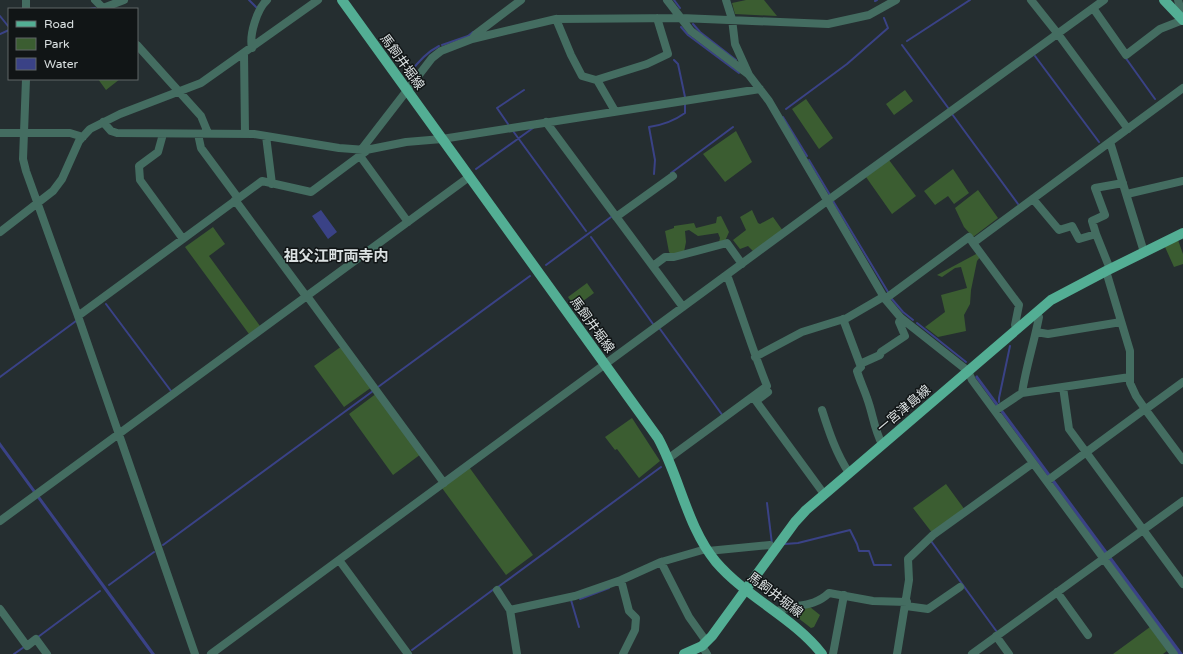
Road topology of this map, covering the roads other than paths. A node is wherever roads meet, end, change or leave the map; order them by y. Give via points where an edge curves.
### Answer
1 (95, 0) edge
2 (124, 0) edge
3 (267, 0) edge
4 (318, 0) edge
5 (342, 0) edge
6 (521, 0) edge
7 (667, 0) edge
8 (726, 0) edge
9 (896, 0) edge
10 (1031, 0) edge
11 (1164, 0) edge
12 (1178, 0) edge
13 (1098, 3) edge
14 (103, 8) edge
15 (556, 18) junction
16 (657, 18) junction
17 (681, 18) junction
18 (732, 19) junction
19 (1183, 20) edge
20 (1058, 34) junction
21 (472, 39) junction
22 (138, 46) edge
23 (252, 48) junction
24 (244, 53) junction
25 (749, 75) junction
26 (26, 80) edge
27 (597, 80) junction
28 (1183, 88) edge
29 (406, 89) junction
30 (760, 89) junction
31 (181, 92) junction
32 (615, 111) junction
33 (103, 122) junction
34 (546, 122) junction
35 (1128, 129) junction
36 (208, 133) junction
37 (246, 133) junction
38 (0, 134) edge
39 (25, 134) junction
40 (163, 134) junction
41 (198, 134) junction
42 (83, 136) junction
43 (266, 136) junction
44 (442, 139) junction
45 (1110, 142) junction
46 (363, 152) junction
47 (673, 176) dead end
48 (469, 177) junction
49 (1183, 181) edge
50 (1123, 182) junction
51 (272, 184) junction
52 (1127, 194) junction
53 (236, 199) junction
54 (1034, 199) junction
55 (827, 201) junction
56 (39, 203) junction
57 (616, 217) junction
58 (408, 222) junction
59 (0, 232) edge
60 (1183, 233) edge
61 (1096, 234) junction
62 (183, 239) junction
63 (974, 243) junction
64 (1144, 252) junction
65 (742, 264) junction
66 (653, 266) junction
67 (1108, 270) junction
68 (727, 275) junction
69 (306, 296) junction
70 (884, 298) junction
71 (683, 307) junction
72 (1036, 314) junction
73 (78, 316) junction
74 (901, 318) junction
75 (843, 319) junction
76 (1122, 322) junction
77 (1018, 329) junction
78 (1036, 332) junction
79 (755, 357) junction
80 (860, 364) junction
81 (604, 365) junction
82 (968, 371) junction
83 (1130, 378) junction
84 (1183, 382) edge
85 (767, 386) junction
86 (1063, 387) junction
87 (1022, 393) junction
88 (998, 409) junction
89 (1146, 409) junction
90 (822, 410) dead end
91 (119, 434) junction
92 (882, 444) junction
93 (1086, 453) junction
94 (669, 458) junction
95 (1183, 460) edge
96 (1033, 463) junction
97 (848, 473) junction
98 (1050, 479) junction
99 (444, 482) junction
100 (824, 494) junction
101 (1183, 501) edge
102 (0, 521) edge
103 (1143, 530) junction
104 (707, 550) junction
105 (774, 551) junction
106 (1107, 556) junction
107 (339, 560) junction
108 (661, 562) junction
109 (621, 580) junction
110 (1183, 584) edge
111 (960, 587) dead end
112 (497, 590) dead end
113 (746, 590) junction
114 (1057, 592) junction
115 (844, 595) junction
116 (906, 604) junction
117 (0, 609) edge
118 (510, 610) junction
119 (776, 612) junction
120 (1088, 635) dead end
121 (996, 636) junction
122 (705, 647) edge
123 (47, 654) edge
124 (195, 654) edge
125 (211, 654) edge
126 (408, 654) edge
127 (517, 654) edge
128 (623, 654) edge
129 (684, 654) edge
130 (822, 654) edge
131 (833, 654) edge
132 (897, 654) edge
133 (972, 654) edge
134 (1009, 654) edge
135 (1174, 654) edge

1 - 14 street
2 - 14 street
3 - 23 street via 261,6 250,40
4 - 23 street
5 - 29 main road, 馬飼井堀線
6 - 21 street
7 - 17 street
8 - 18 street
9 - 18 street via 869,15 828,24
10 - 20 street
11 - 19 main road
12 - 19 street
13 - 19 street via 1126,55 1160,29
13 - 20 street
15 - 16 street
15 - 21 street
15 - 27 street via 582,76
16 - 17 street
16 - 27 street via 668,54 647,64
17 - 18 street
17 - 25 street via 691,31
18 - 25 street via 735,44
20 - 35 street
20 - 55 street
21 - 29 street via 441,51
22 - 31 street
23 - 24 street
24 - 31 street via 201,83
24 - 37 street
25 - 30 street
26 - 39 street
27 - 32 street
28 - 35 street
29 - 44 main road, 馬飼井堀線
29 - 46 street
30 - 32 street
30 - 55 street
31 - 33 street
31 - 36 street via 201,116
32 - 34 street
33 - 40 street via 111,131 117,133
33 - 42 street
34 - 44 street
34 - 57 street
35 - 45 street
36 - 37 street
36 - 41 street
37 - 43 street
38 - 39 street
39 - 42 street
39 - 56 street via 23,159
40 - 41 street
40 - 62 street via 158,152 139,166 140,180
41 - 53 street via 201,148
42 - 56 street via 62,179
43 - 46 street
43 - 51 street
44 - 46 street via 406,142
44 - 48 main road, 馬飼井堀線
45 - 50 street
45 - 54 street
46 - 51 street via 311,192
46 - 58 street
47 - 57 street
48 - 58 street
48 - 81 main road, 馬飼井堀線
49 - 52 street
50 - 52 street
50 - 61 street via 1095,188 1105,215 1092,221
51 - 53 street via 262,181
52 - 64 street
53 - 62 street
53 - 69 street
54 - 61 street via 1059,230 1072,226 1079,239
54 - 63 street
55 - 65 street
55 - 70 street
56 - 59 street
56 - 73 street
57 - 66 street
58 - 69 street
60 - 64 main road, 一宮津島線
61 - 67 street
62 - 73 street
63 - 70 street via 969,238
63 - 77 street via 1019,305 1015,325
64 - 67 main road, 一宮津島線
65 - 66 street via 727,243 665,257
65 - 68 street
66 - 71 street
67 - 72 main road, 一宮津島線 via 1061,294
67 - 76 street via 1114,303
68 - 71 street
68 - 79 street via 746,324
69 - 91 street
69 - 99 street
70 - 74 street
70 - 75 street
71 - 81 street
72 - 77 main road, 一宮津島線
72 - 78 street via 1039,317
73 - 91 street
74 - 80 street via 899,322 905,336 880,355
74 - 82 street
75 - 79 street via 802,332
75 - 80 street
76 - 78 street via 1048,334
76 - 83 street via 1130,351
77 - 82 main road, 一宮津島線
78 - 87 street
79 - 85 street
80 - 92 street via 858,371 861,388 867,398
81 - 94 main road, 馬飼井堀線 via 658,438
81 - 99 street
82 - 88 street
82 - 92 main road, 一宮津島線
83 - 86 street
83 - 89 street via 1136,396
84 - 89 street
85 - 94 street
85 - 100 street via 769,391 756,401
86 - 87 street
86 - 93 street via 1069,429
87 - 88 street
88 - 96 street
89 - 93 street
89 - 95 street
90 - 97 street via 833,445
91 - 102 street
91 - 124 street
92 - 97 main road, 一宮津島線
93 - 98 street
93 - 103 street
94 - 104 main road, 馬飼井堀線
96 - 98 street
96 - 116 street via 933,536 908,559
97 - 100 main road, 一宮津島線
98 - 106 street
99 - 107 street
100 - 105 main road, 一宮津島線 via 802,514
101 - 103 street
103 - 106 street
103 - 110 street
104 - 105 street via 770,545
104 - 108 street
104 - 113 main road, 馬飼井堀線 via 729,576
105 - 113 main road, 一宮津島線
106 - 114 street
106 - 135 street
107 - 125 street
107 - 126 street
108 - 109 street
108 - 122 street
109 - 118 street via 575,596
109 - 128 street via 629,611 636,618 635,630
111 - 116 street via 928,609
112 - 118 street
113 - 119 main road, 馬飼井堀線
113 - 122 main road, 一宮津島線
114 - 120 street
114 - 121 street
115 - 116 street
115 - 119 street via 829,593 820,601
115 - 131 street
116 - 132 street
117 - 123 street via 27,646 36,639
118 - 127 street
119 - 130 main road, 馬飼井堀線 via 796,627
121 - 133 street
121 - 134 street
122 - 129 main road, 一宮津島線

